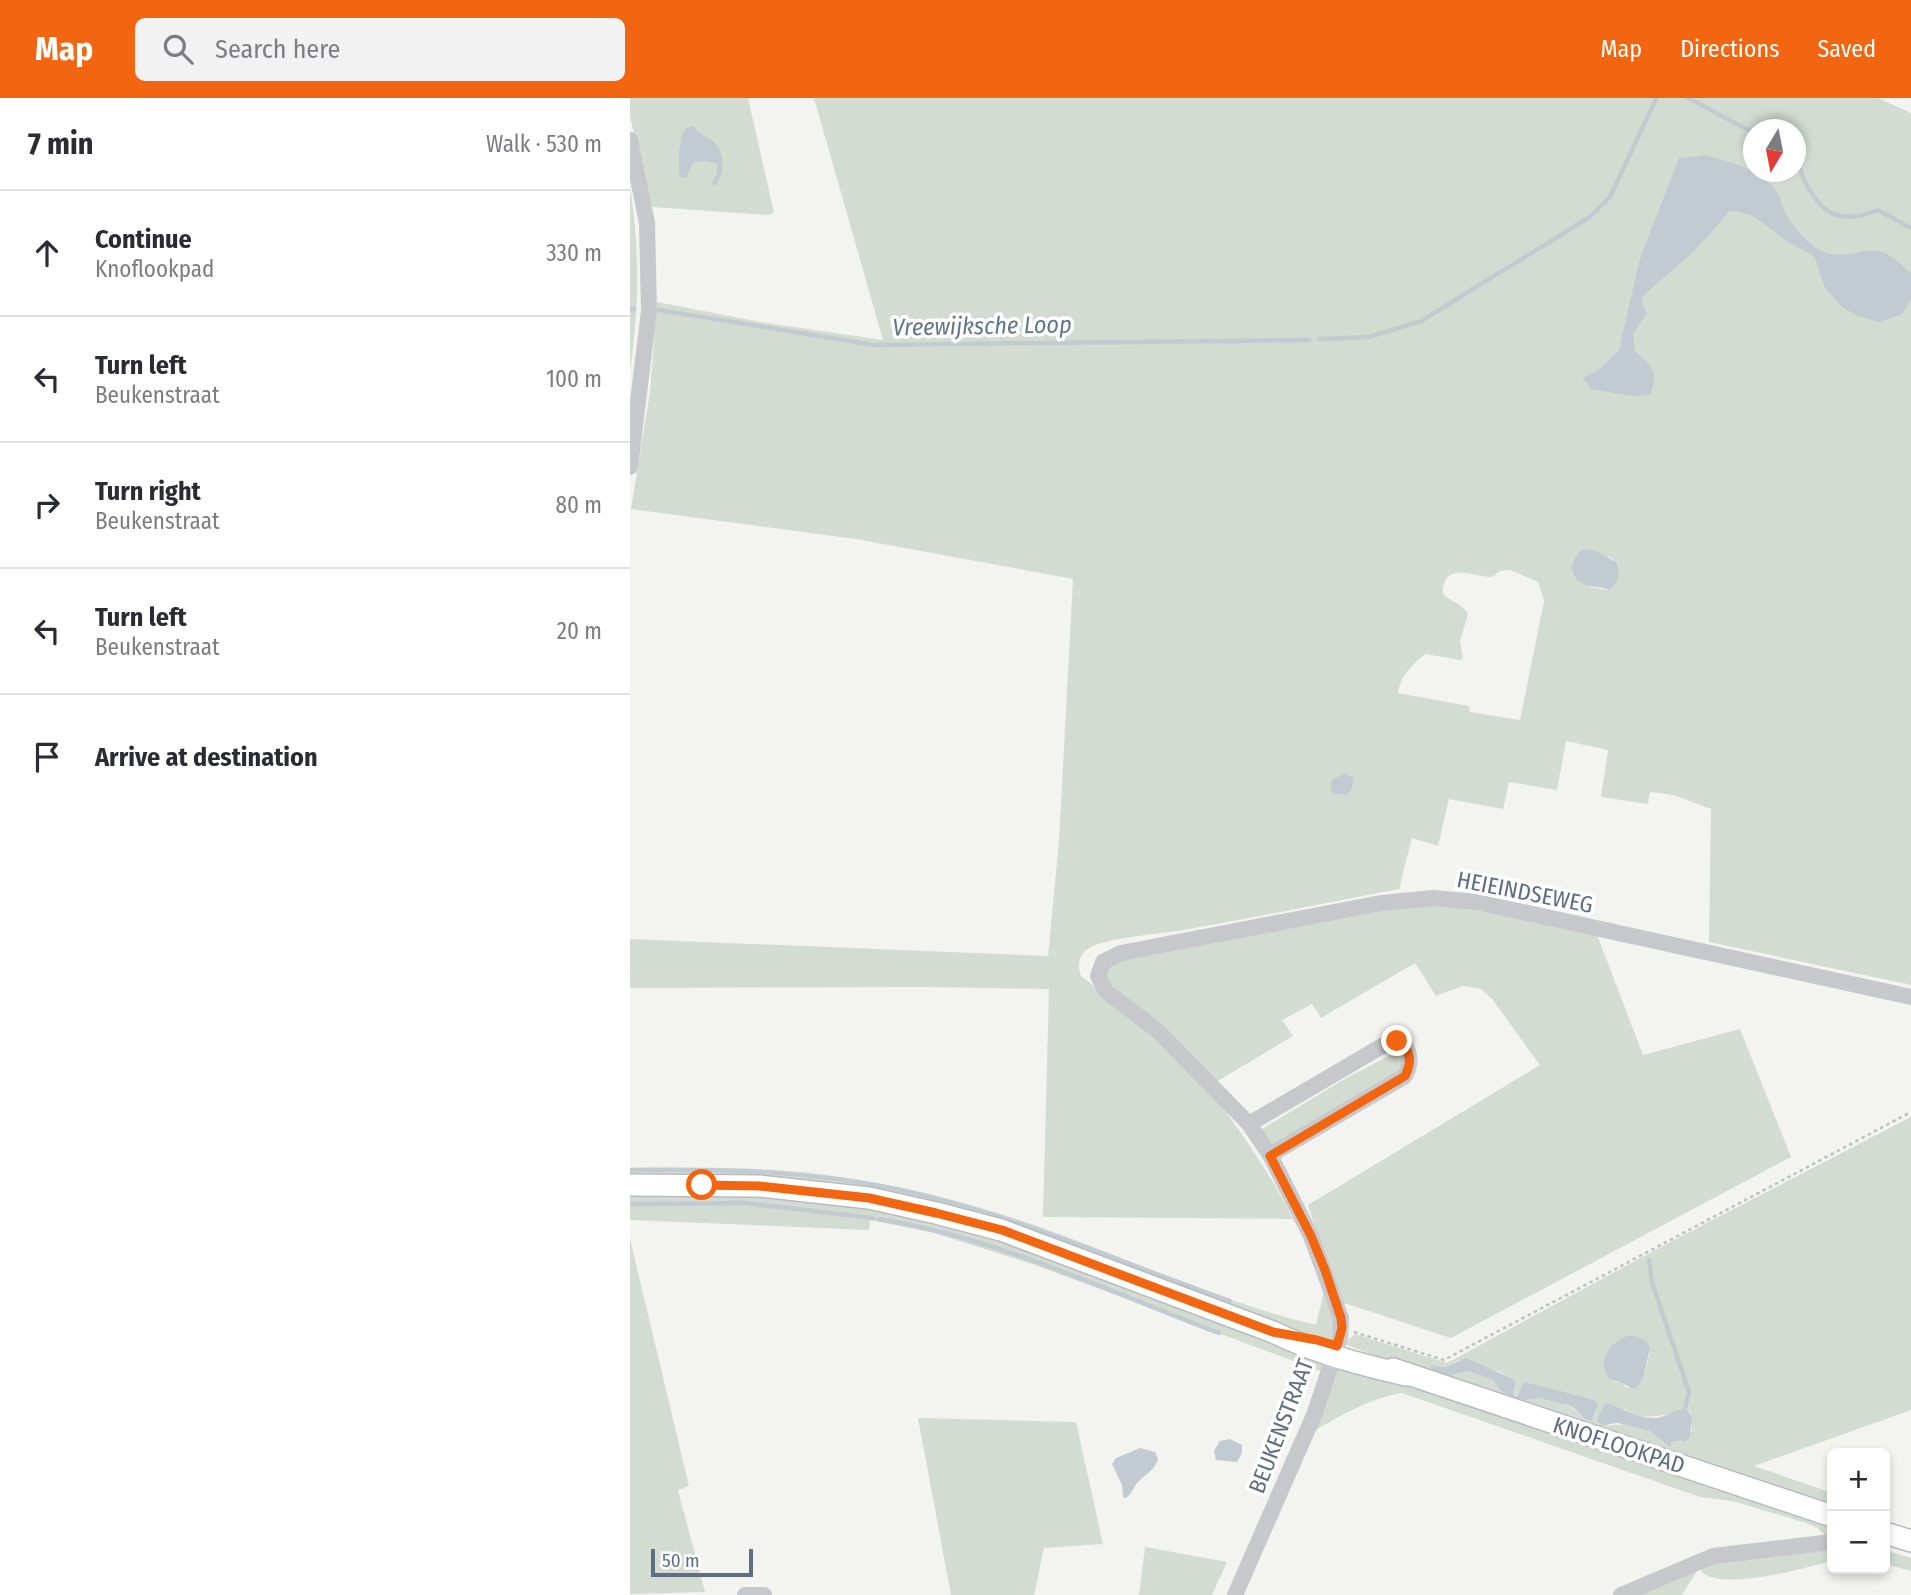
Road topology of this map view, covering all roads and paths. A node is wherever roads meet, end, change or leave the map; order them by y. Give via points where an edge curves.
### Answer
1 (630, 140) edge
2 (630, 467) edge
3 (1911, 997) edge
4 (1911, 1112) edge
5 (1249, 1124) junction
6 (1270, 1156) junction
7 (630, 1185) edge
8 (1337, 1344) junction
9 (1827, 1514) edge
10 (1890, 1535) edge
11 (1911, 1541) edge
12 (1827, 1543) edge
13 (745, 1595) edge
14 (764, 1595) edge
15 (1235, 1595) edge
16 (1621, 1595) edge

1 - 2 street via 647,223 649,311
3 - 5 street, HEIEINDSEWEG via 1477,902 1434,898 1121,953 1103,962 1098,976 1106,991 1159,1032
4 - 8 path via 1444,1360
5 - 6 street
5 - 6 street via 1390,1042 1405,1045 1411,1058 1405,1076
6 - 8 street via 1321,1259 1341,1318
7 - 8 main road, KNOFLOOKPAD via 760,1186 869,1198 936,1213 1002,1230 1311,1350
8 - 9 main road, KNOFLOOKPAD via 1406,1375
8 - 15 street, BEUKENSTRAAT via 1305,1438
10 - 11 main road
12 - 16 street via 1713,1556
13 - 14 street

